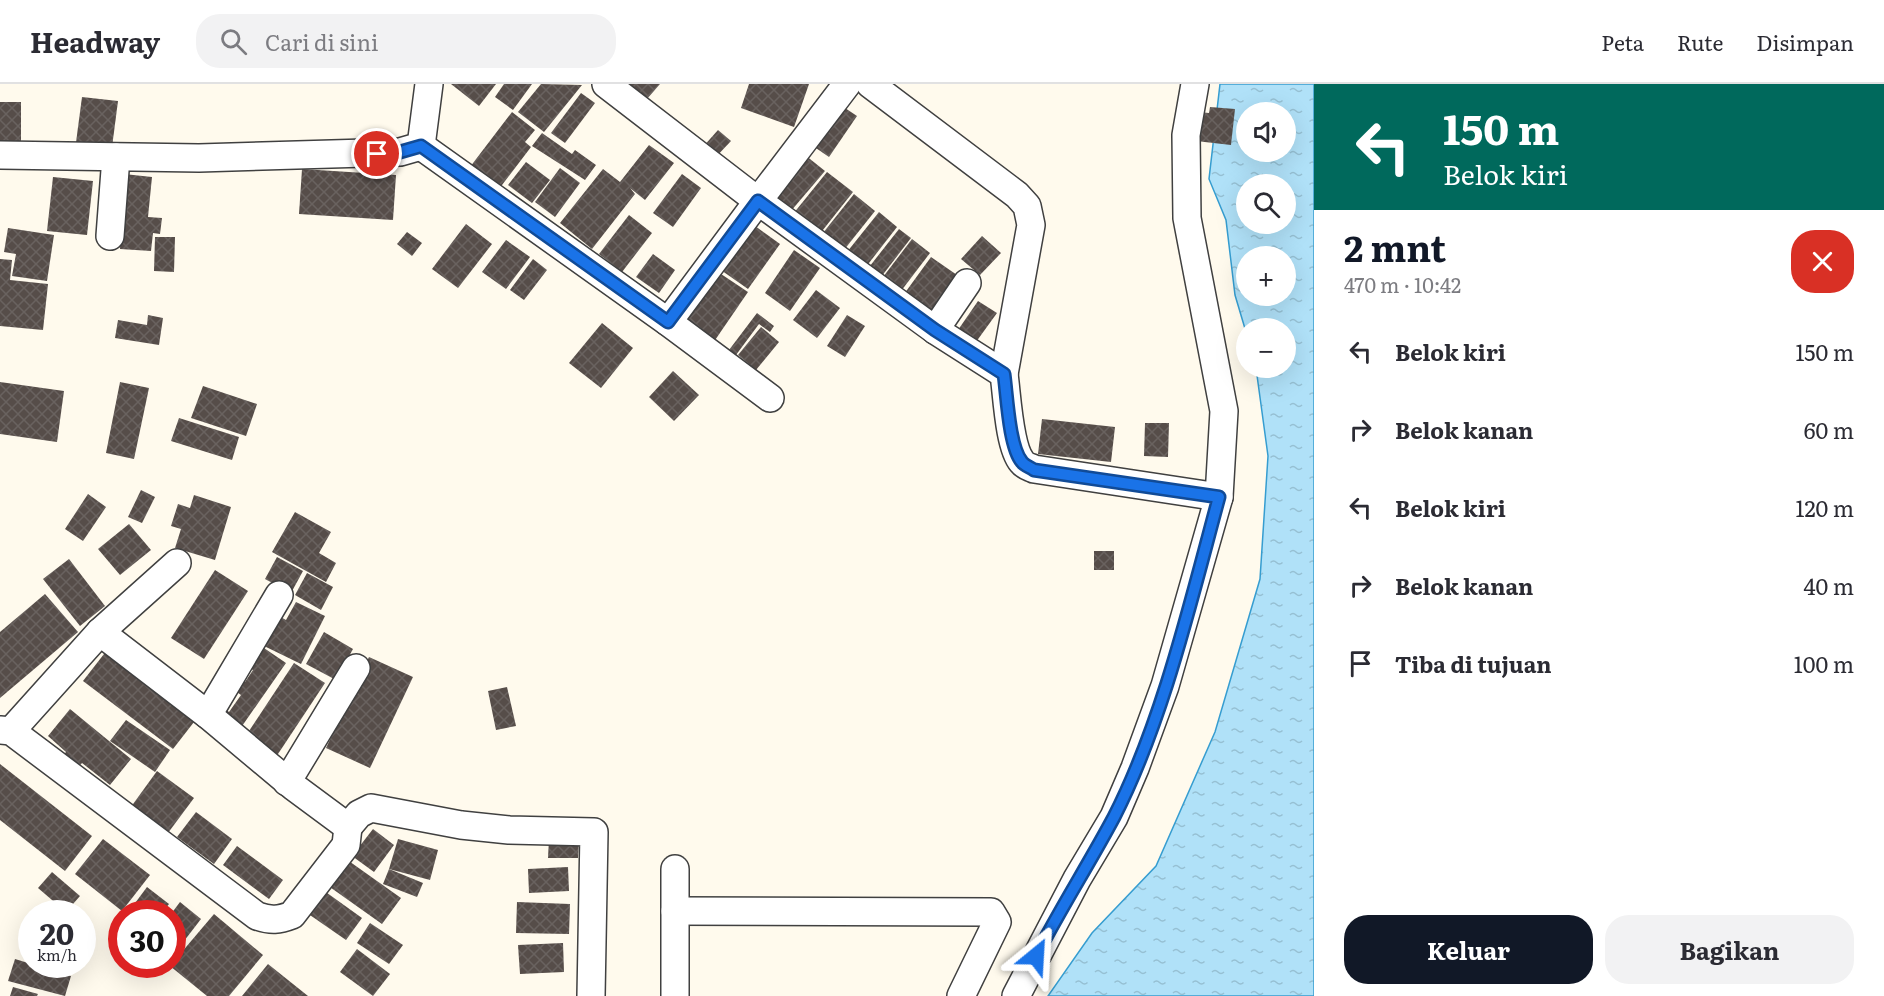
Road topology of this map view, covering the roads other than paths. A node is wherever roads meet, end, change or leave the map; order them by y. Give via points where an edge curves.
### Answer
1 (429, 84) edge
2 (606, 84) edge
3 (847, 84) edge
4 (870, 84) edge
5 (1195, 84) edge
6 (421, 146) junction
7 (0, 155) edge
8 (116, 157) junction
9 (758, 201) junction
10 (110, 236) dead end
11 (967, 283) dead end
12 (668, 322) junction
13 (935, 330) junction
14 (1004, 374) junction
15 (770, 398) dead end
16 (1219, 497) junction
17 (177, 563) dead end
18 (279, 596) dead end
19 (100, 632) junction
20 (356, 668) dead end
21 (208, 715) junction
22 (6, 730) edge
23 (287, 782) junction
24 (348, 827) junction
25 (675, 869) dead end
26 (675, 911) junction
27 (591, 996) edge
28 (675, 996) edge
29 (961, 996) edge
30 (1016, 996) edge

1 - 6 street
2 - 9 street
3 - 9 street
4 - 14 street via 1027,206 1031,225
5 - 16 street via 1185,135 1187,218 1224,411
6 - 8 street via 377,154
6 - 12 street
7 - 8 street
8 - 10 street
9 - 12 street
9 - 13 street
11 - 13 street
12 - 15 street
13 - 14 street
14 - 16 street via 1014,438 1023,464 1034,470
16 - 30 street via 1165,686 1135,768 1114,817
17 - 19 street
18 - 21 street
19 - 21 street
19 - 22 street
20 - 23 street
21 - 23 street
22 - 24 street via 257,916 269,920 292,915 346,845
23 - 24 street
24 - 27 street via 359,814 371,808 480,827 594,832
25 - 26 street
26 - 28 street
26 - 29 street via 991,912 997,922

